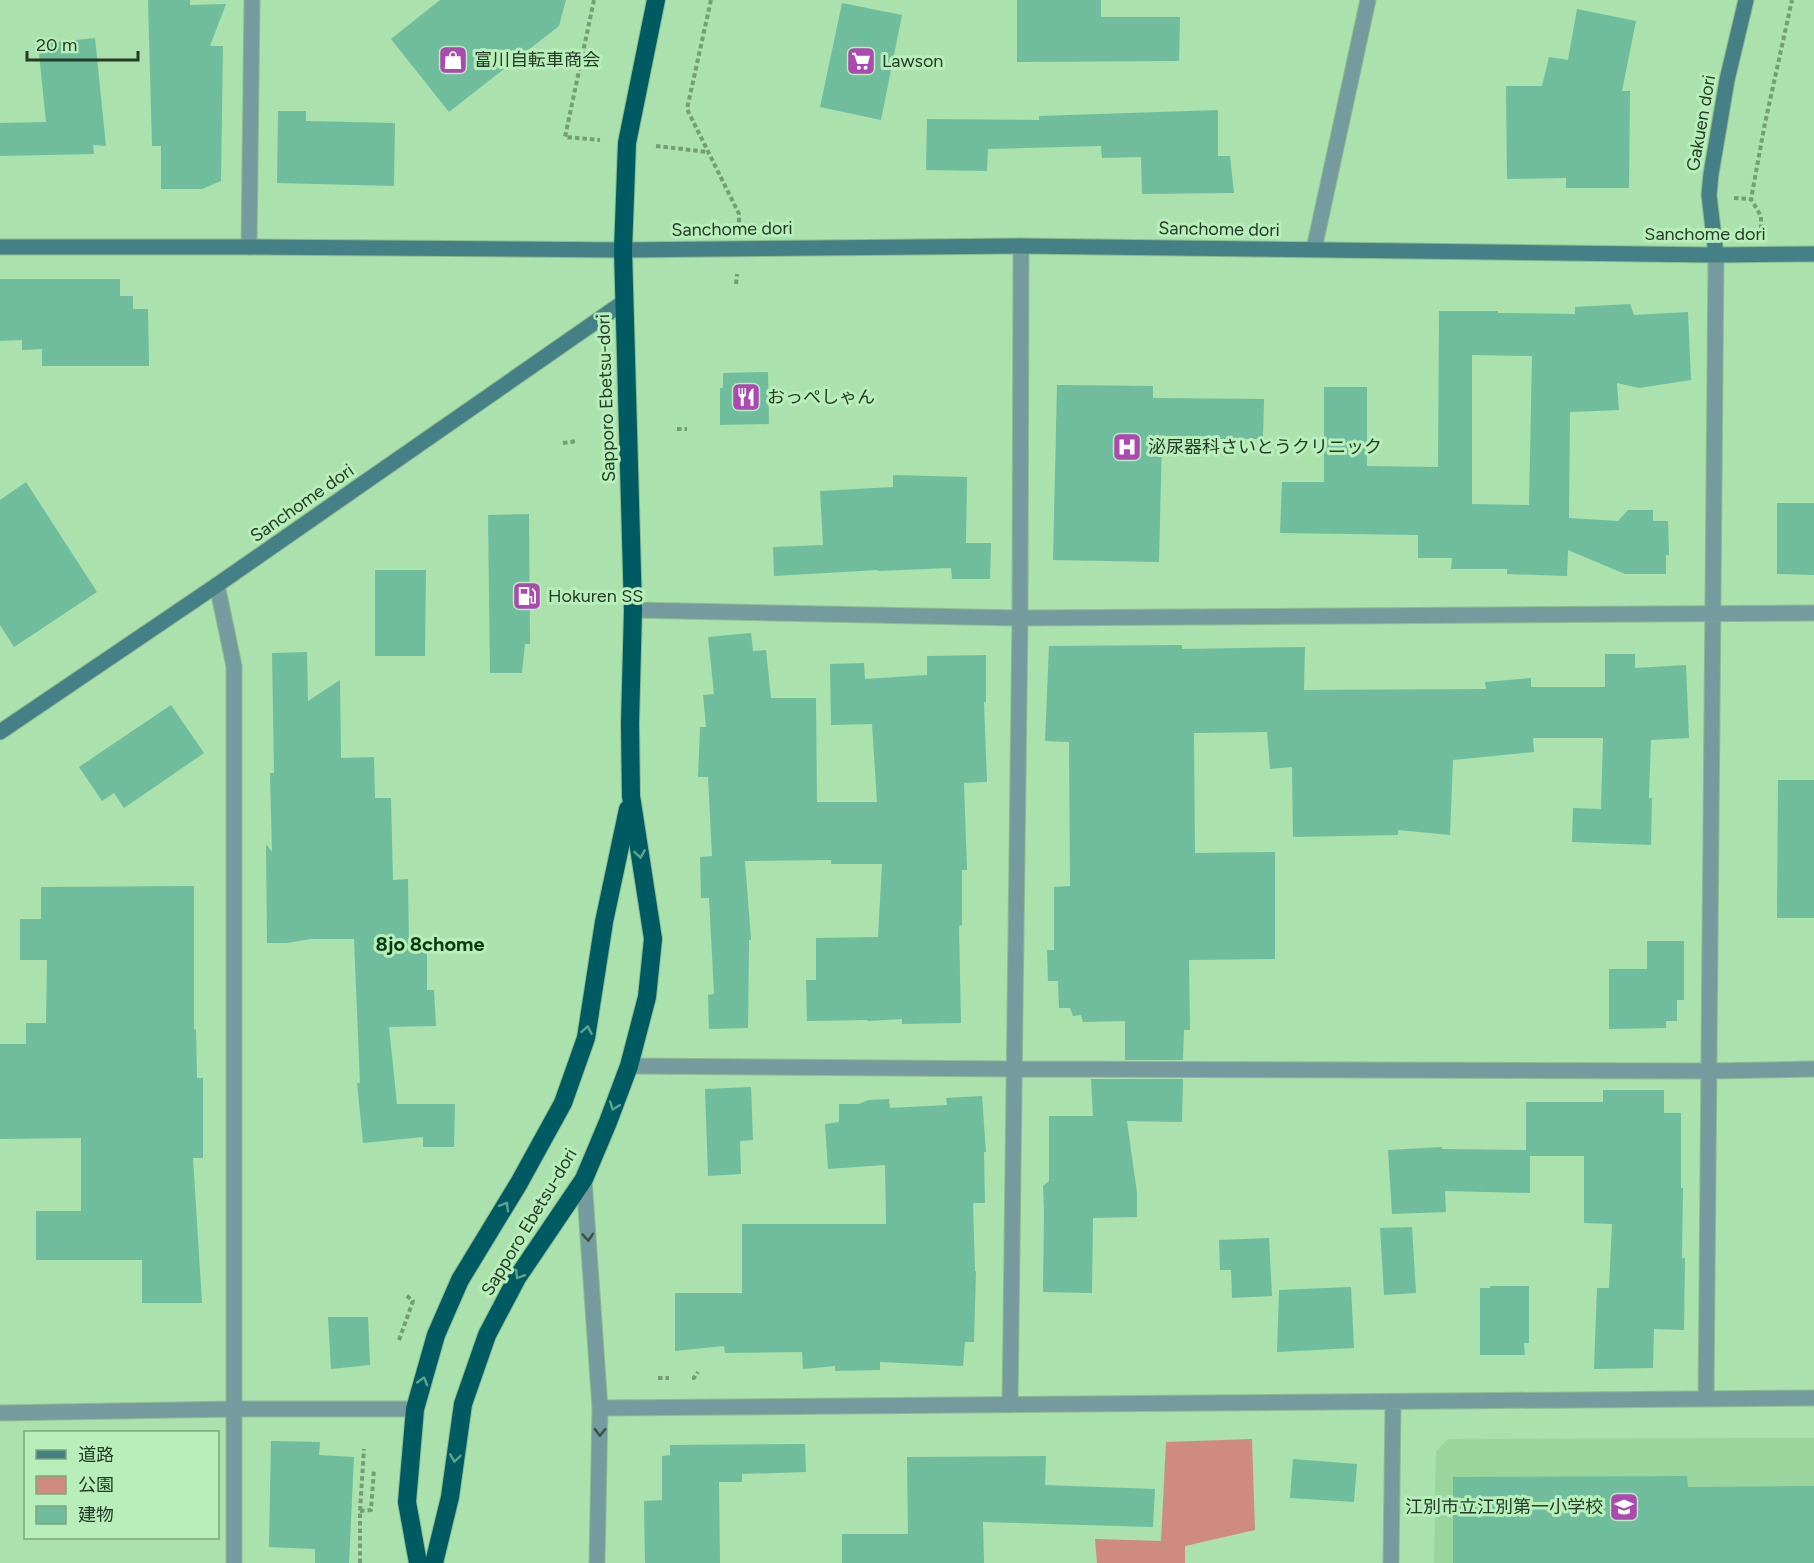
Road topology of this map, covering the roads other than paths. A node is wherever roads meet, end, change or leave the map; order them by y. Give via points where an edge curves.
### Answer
1 (252, 0) edge
2 (656, 0) edge
3 (1368, 0) edge
4 (1746, 0) edge
5 (1021, 246) junction
6 (0, 247) edge
7 (249, 247) junction
8 (1314, 249) junction
9 (623, 250) junction
10 (1814, 254) edge
11 (1716, 255) junction
12 (624, 302) junction
13 (217, 585) junction
14 (633, 610) junction
15 (1714, 614) junction
16 (1814, 614) edge
17 (1020, 618) junction
18 (0, 732) edge
19 (631, 796) junction
20 (629, 1066) junction
21 (1014, 1069) junction
22 (1814, 1069) edge
23 (1709, 1071) junction
24 (584, 1179) junction
25 (1814, 1398) edge
26 (1706, 1399) junction
27 (1393, 1402) junction
28 (1010, 1405) junction
29 (600, 1408) junction
30 (234, 1409) junction
31 (415, 1409) junction
32 (0, 1413) edge
33 (234, 1563) edge
34 (418, 1563) edge
35 (434, 1563) edge
36 (597, 1563) edge
37 (1391, 1563) edge

1 - 7 street
2 - 9 highway, Sapporo Ebetsu-dori via 627,143
3 - 8 street
4 - 11 street, Gakuen dori via 1711,174 1709,195
5 - 8 street, Sanchome dori
5 - 9 street, Sanchome dori
5 - 17 street
6 - 7 street, Sanchome dori
7 - 9 street, Sanchome dori
8 - 11 street, Sanchome dori
9 - 12 highway, Sapporo Ebetsu-dori
10 - 11 street, Sanchome dori
11 - 15 street
12 - 13 street, Sanchome dori
12 - 14 highway, Sapporo Ebetsu-dori
13 - 18 street, Sanchome dori
13 - 30 street via 234,666
14 - 17 street
14 - 19 highway, Sapporo Ebetsu-dori
15 - 16 street
15 - 17 street
15 - 23 street
17 - 21 street
19 -> 20 highway, Sapporo Ebetsu-dori via 652,939 647,996
31 -> 19 highway, Sapporo Ebetsu-dori via 436,1335 460,1280 563,1103 586,1038 604,922
20 - 21 street
20 -> 24 highway, Sapporo Ebetsu-dori
21 - 23 street
21 - 28 street
22 - 23 street
23 - 26 street
24 -> 29 street
24 -> 35 highway, Sapporo Ebetsu-dori via 517,1278 487,1335 463,1404 450,1497
25 - 26 street
26 - 27 street
27 - 28 street
27 - 37 street
28 - 29 street
29 -> 36 street
30 - 31 street
30 - 32 street
30 - 33 street
31 - 34 highway, Sapporo Ebetsu-dori via 406,1502

